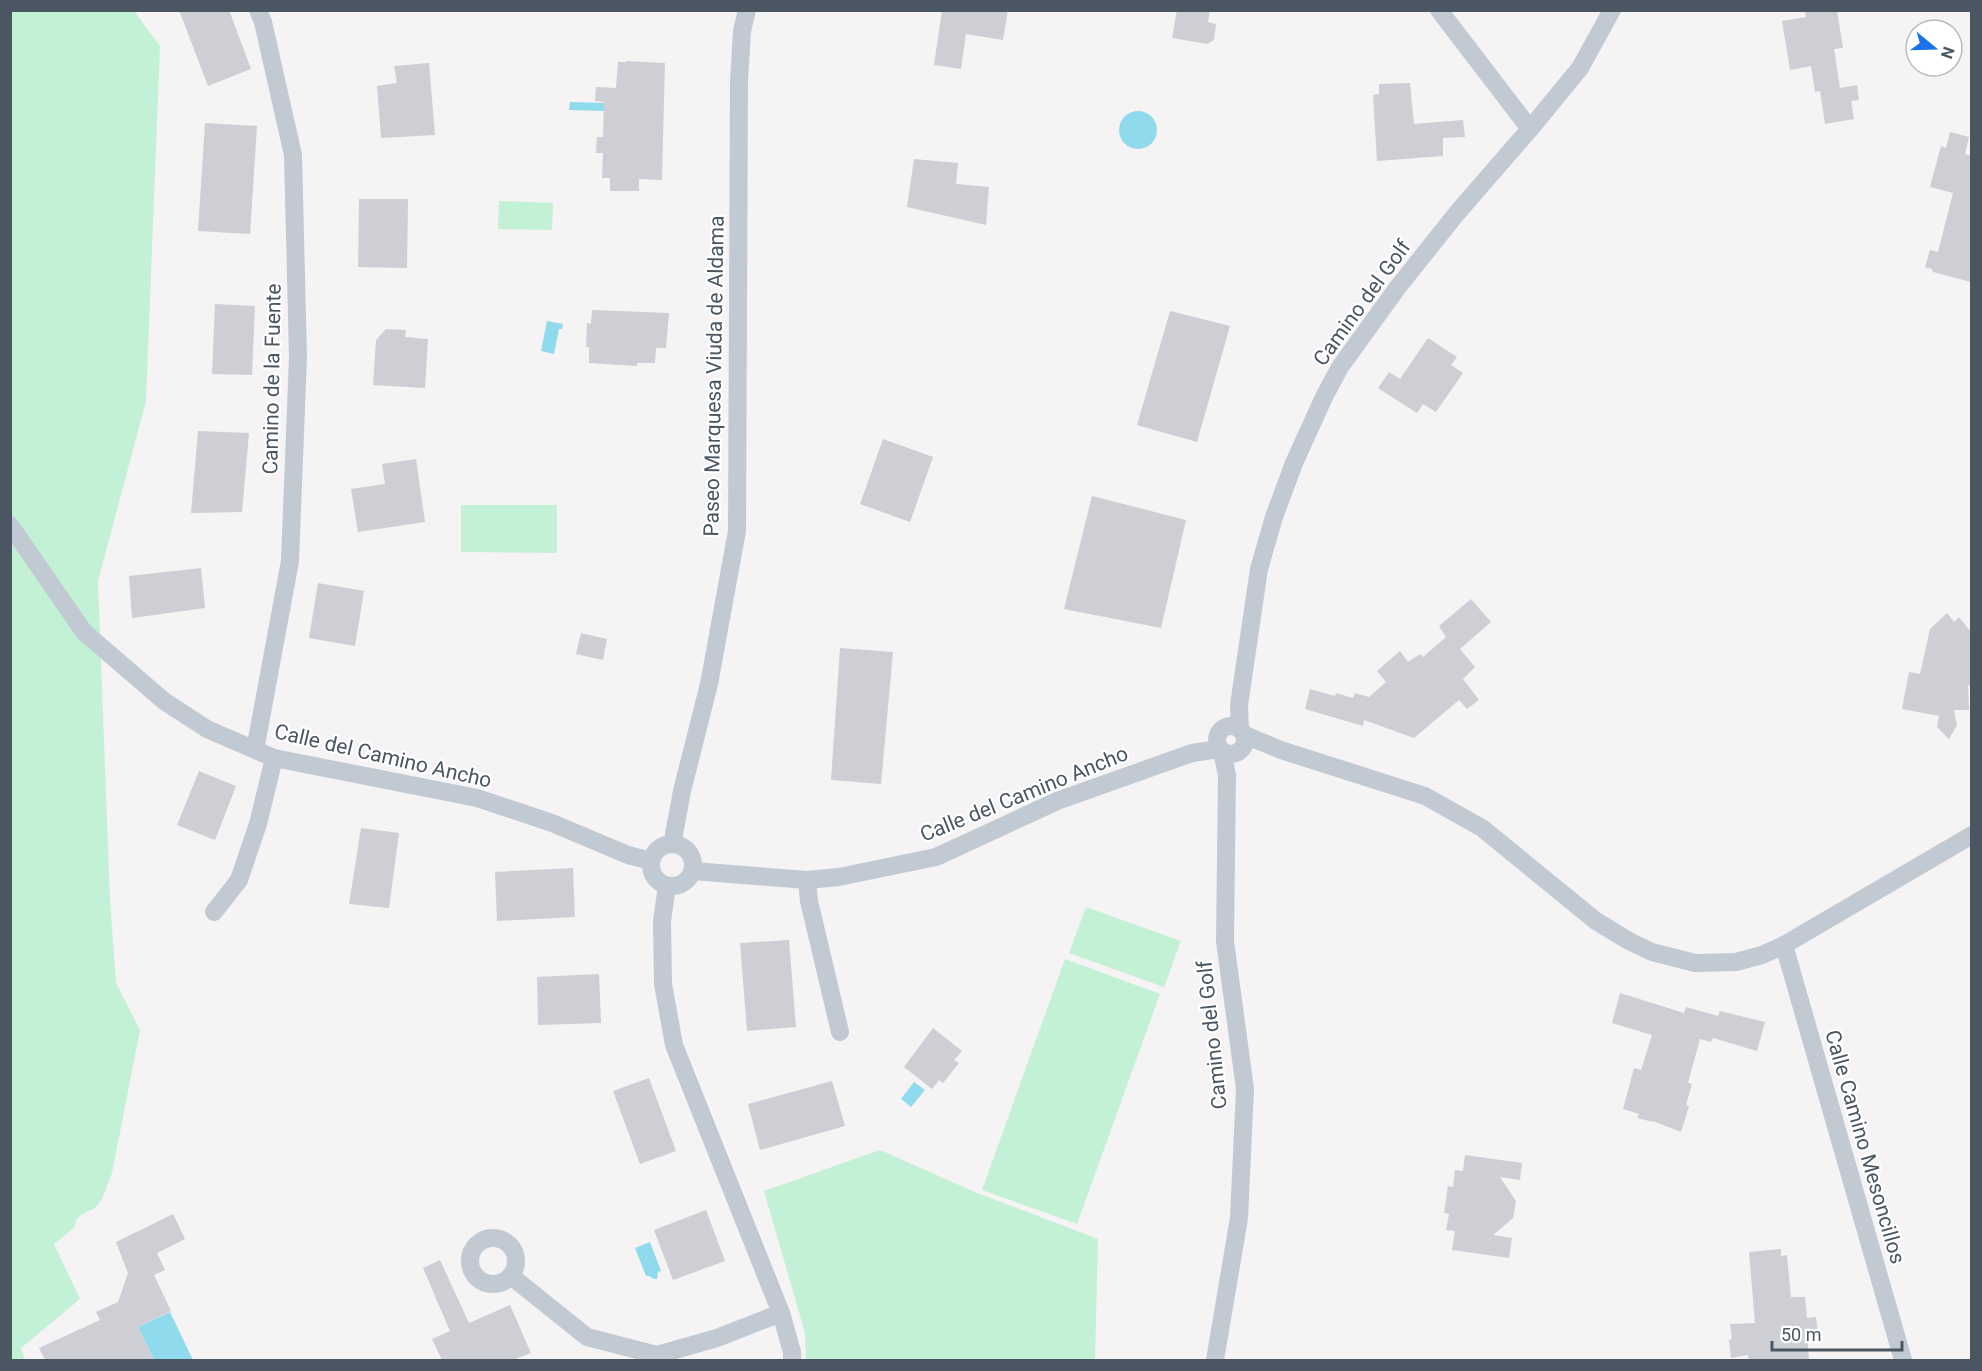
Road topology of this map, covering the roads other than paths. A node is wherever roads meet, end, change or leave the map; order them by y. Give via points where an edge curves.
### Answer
1 (258, 10) edge
2 (747, 10) edge
3 (1439, 10) edge
4 (1612, 10) edge
5 (1530, 129) junction
6 (10, 525) edge
7 (1232, 741) junction
8 (255, 750) junction
9 (274, 758) junction
10 (1971, 836) edge
11 (674, 844) junction
12 (651, 861) junction
13 (693, 871) junction
14 (807, 880) junction
15 (667, 886) junction
16 (214, 912) dead end
17 (1784, 945) junction
18 (840, 1032) dead end
19 (511, 1276) dead end
20 (782, 1313) junction
21 (657, 1358) edge
22 (792, 1360) edge
23 (1215, 1360) edge
24 (1903, 1360) edge

1 - 8 street, Camino de la Fuente via 293,155 297,357 290,561
2 - 11 street, Paseo Marquesa Viuda de Aldama via 739,81 737,531
3 - 5 street
4 - 5 street, Camino del Golf via 1580,68
5 - 7 street, Camino del Golf via 1398,287 1340,367 1324,397 1293,463 1259,569
6 - 8 street, Calle del Camino Ancho via 84,632 164,701 207,729
7 - 14 street, Calle del Camino Ancho via 1057,801 936,858
7 - 17 street via 1281,750 1425,796 1482,828 1596,921 1652,952 1695,963 1736,962
7 - 23 street, Camino del Golf via 1227,775 1225,941 1245,1089 1239,1218
8 - 9 street, Calle del Camino Ancho
9 - 12 street, Calle del Camino Ancho via 477,798
9 - 16 street via 258,824 238,880
10 - 17 street
11 - 12 street via 659,848
11 - 13 street via 692,856
12 - 15 street via 652,874
13 - 14 street, Calle del Camino Ancho
13 - 15 street via 683,884
14 - 18 street
15 - 20 street via 662,921 663,984 674,1045
17 - 24 street, Calle Camino Mesoncillos
19 - 21 street via 587,1337
20 - 21 street
20 - 22 street

